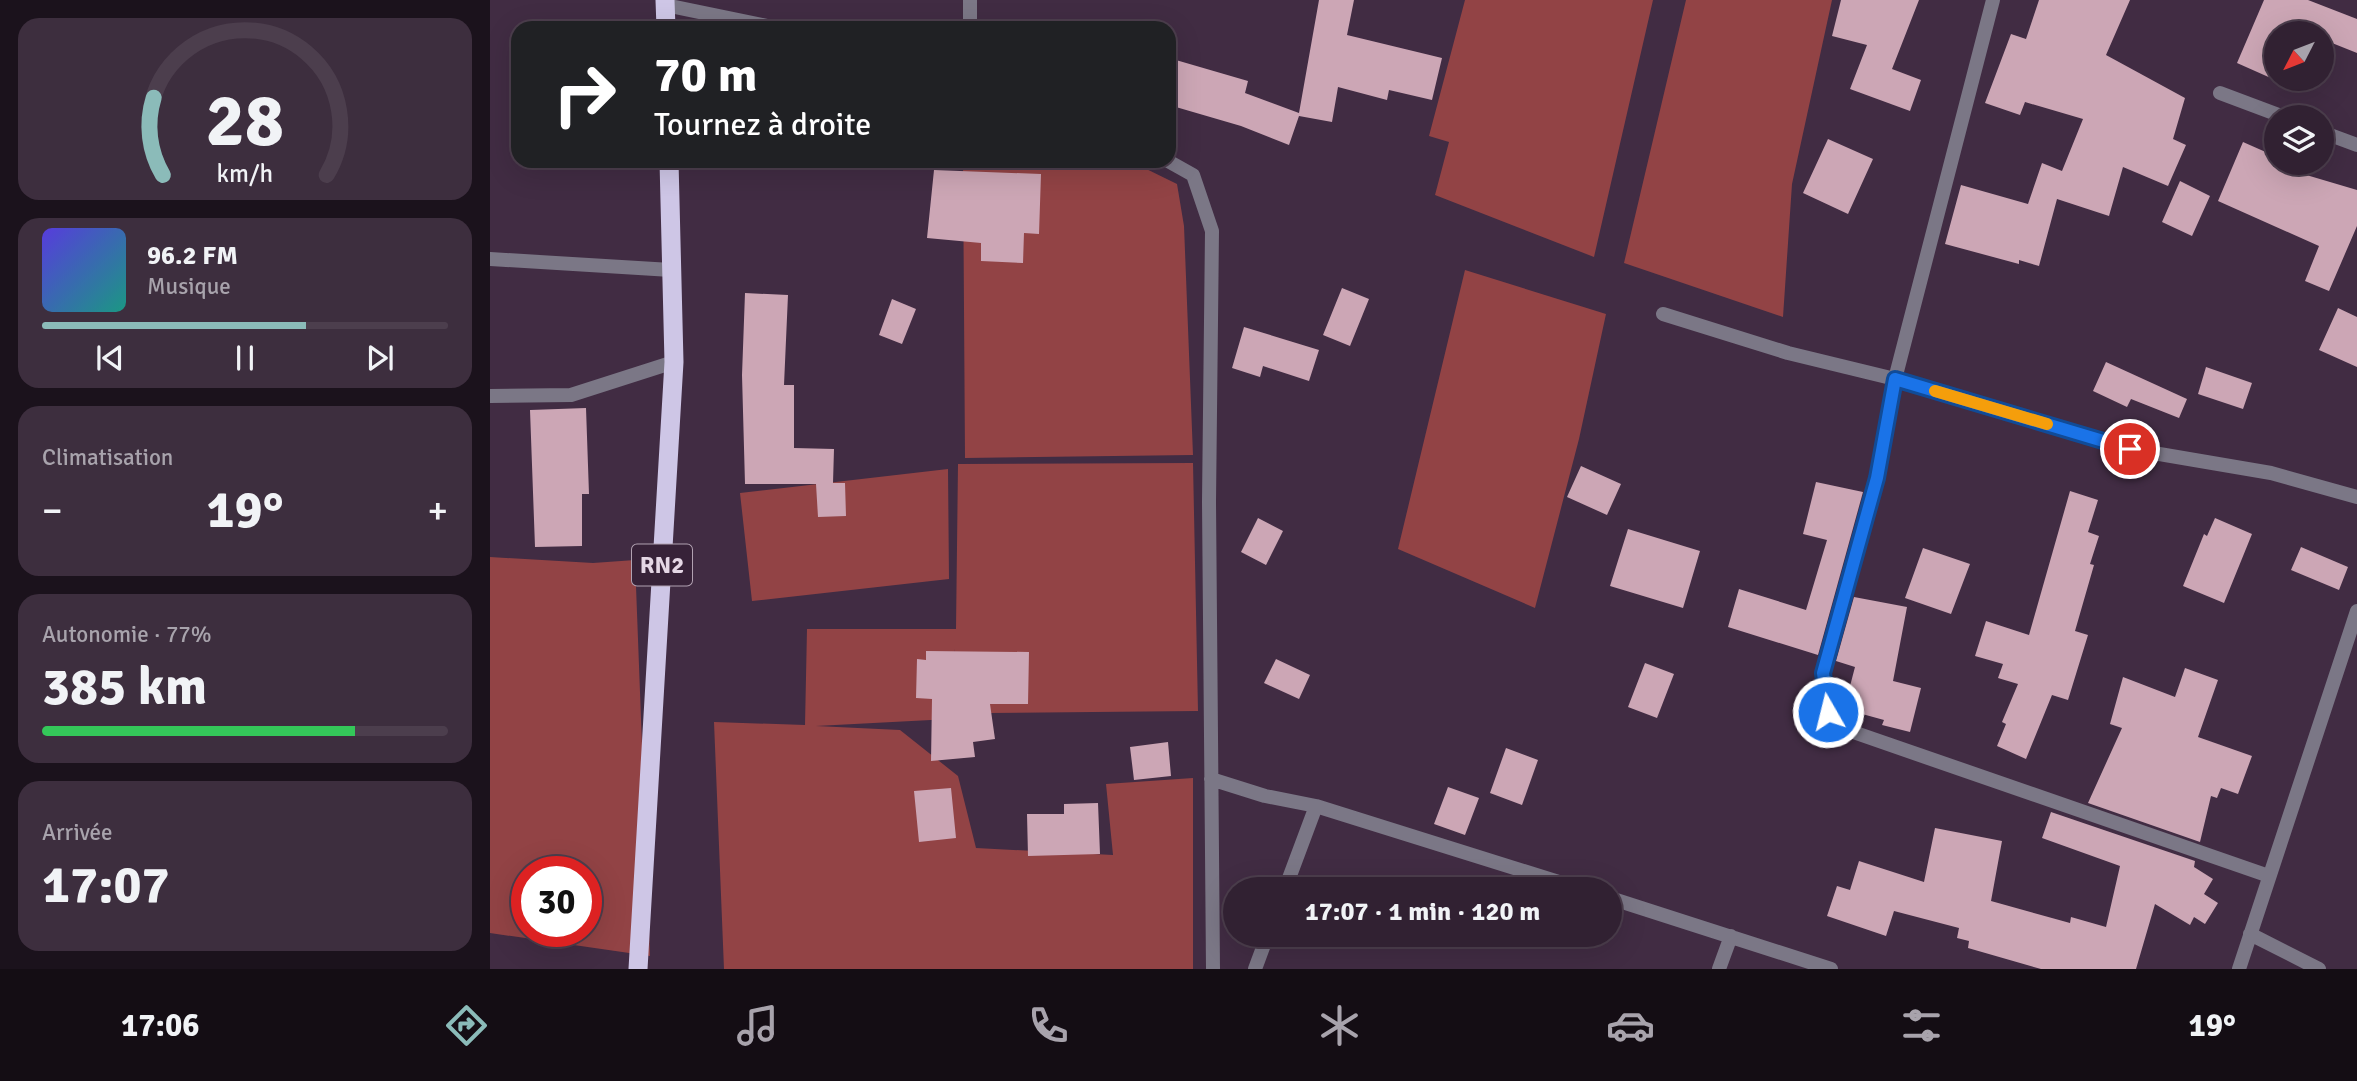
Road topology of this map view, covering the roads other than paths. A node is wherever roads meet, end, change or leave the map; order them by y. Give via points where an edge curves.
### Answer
1 (970, 0) edge
2 (1993, 0) edge
3 (665, 2) edge
4 (666, 21) edge
5 (747, 21) edge
6 (970, 21) edge
7 (2220, 93) dead end
8 (2264, 110) edge
9 (2334, 136) edge
10 (2357, 145) edge
11 (1176, 165) edge
12 (669, 168) edge
13 (490, 259) edge
14 (671, 270) junction
15 (1664, 314) dead end
16 (674, 362) junction
17 (1895, 379) junction
18 (490, 396) edge
19 (2357, 497) edge
20 (2357, 611) edge
21 (1211, 779) junction
22 (1316, 806) junction
23 (2269, 876) junction
24 (1289, 877) edge
25 (1543, 877) edge
26 (1622, 902) edge
27 (2250, 934) junction
28 (1731, 936) junction
29 (1263, 947) edge
30 (638, 969) edge
31 (1213, 969) edge
32 (1255, 969) edge
33 (1719, 969) edge
34 (1830, 969) edge
35 (2239, 969) edge
36 (2319, 969) edge

1 - 6 street
2 - 17 street
3 - 4 highway
3 - 5 street
7 - 8 street
9 - 10 street
11 - 21 street via 1193,175 1212,231
12 - 14 highway, RN2
13 - 14 street
14 - 16 highway, RN2
15 - 17 street via 1788,353
16 - 18 street via 571,395
16 - 30 highway, RN2
17 - 19 street via 2130,449 2271,473
17 - 23 street via 1877,478 1823,673 1828,712 1856,733
20 - 23 street
21 - 22 street
21 - 31 street
22 - 24 street
22 - 25 street
23 - 27 street
26 - 28 street
27 - 35 street
27 - 36 street
28 - 33 street
28 - 34 street
29 - 32 street

